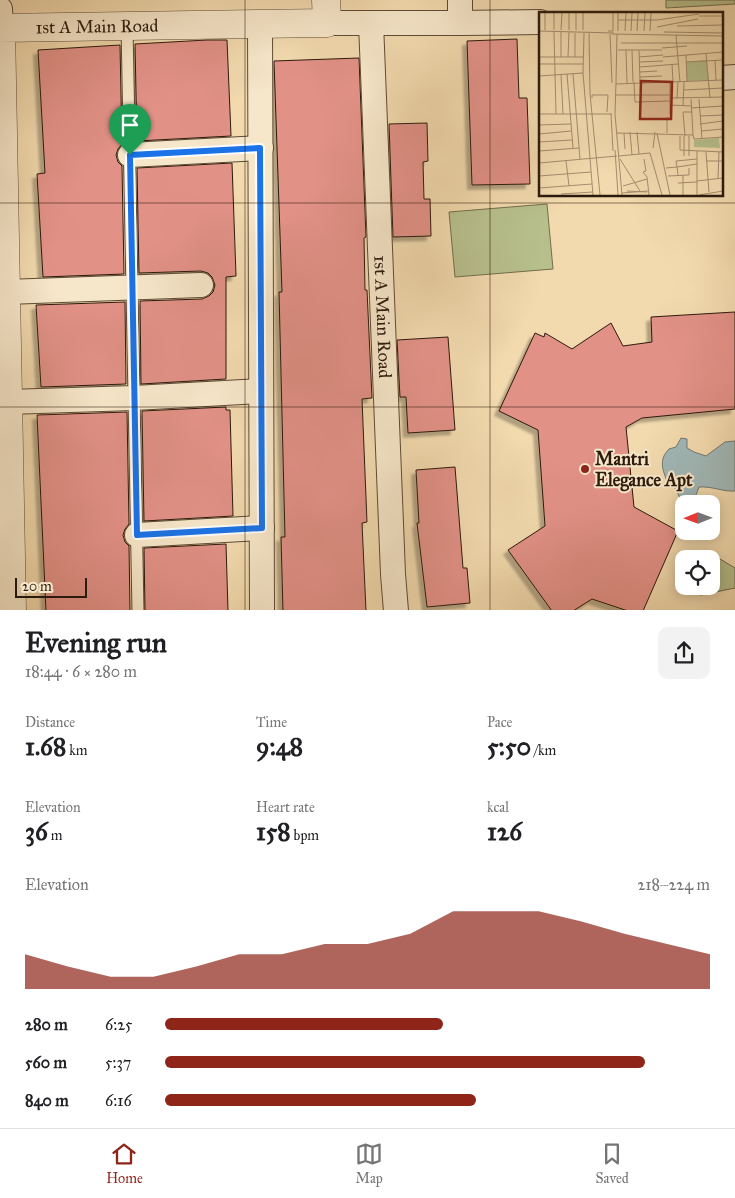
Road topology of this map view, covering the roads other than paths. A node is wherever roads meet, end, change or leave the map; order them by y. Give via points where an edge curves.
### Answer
1 (460, 0) edge
2 (326, 11) edge
3 (0, 18) edge
4 (371, 22) junction
5 (539, 22) edge
6 (460, 23) junction
7 (260, 24) junction
8 (127, 26) junction
9 (735, 77) edge
10 (722, 78) edge
11 (260, 148) junction
12 (130, 155) junction
13 (2, 179) edge
14 (201, 285) dead end
15 (132, 288) junction
16 (6, 292) junction
17 (261, 391) junction
18 (134, 398) junction
19 (8, 402) junction
20 (262, 528) junction
21 (137, 535) junction
22 (12, 610) edge
23 (138, 610) edge
24 (262, 610) edge
25 (396, 610) edge

1 - 6 street
2 - 4 street, 1st A Main Road
2 - 7 street, 1st A Main Road
3 - 8 street, 1st A Main Road
3 - 13 street
4 - 6 street, 1st A Main Road
4 - 25 street, 1st A Main Road
5 - 6 street, 1st A Main Road
7 - 8 street, 1st A Main Road
7 - 11 street
8 - 12 lane
9 - 10 street
11 - 12 street
11 - 17 street
12 - 15 lane
13 - 16 street
14 - 15 street
15 - 16 street
15 - 18 lane
16 - 19 street
17 - 18 street
17 - 20 street
18 - 19 street
18 - 21 lane
19 - 22 street
20 - 21 street
20 - 24 street
21 - 23 lane

